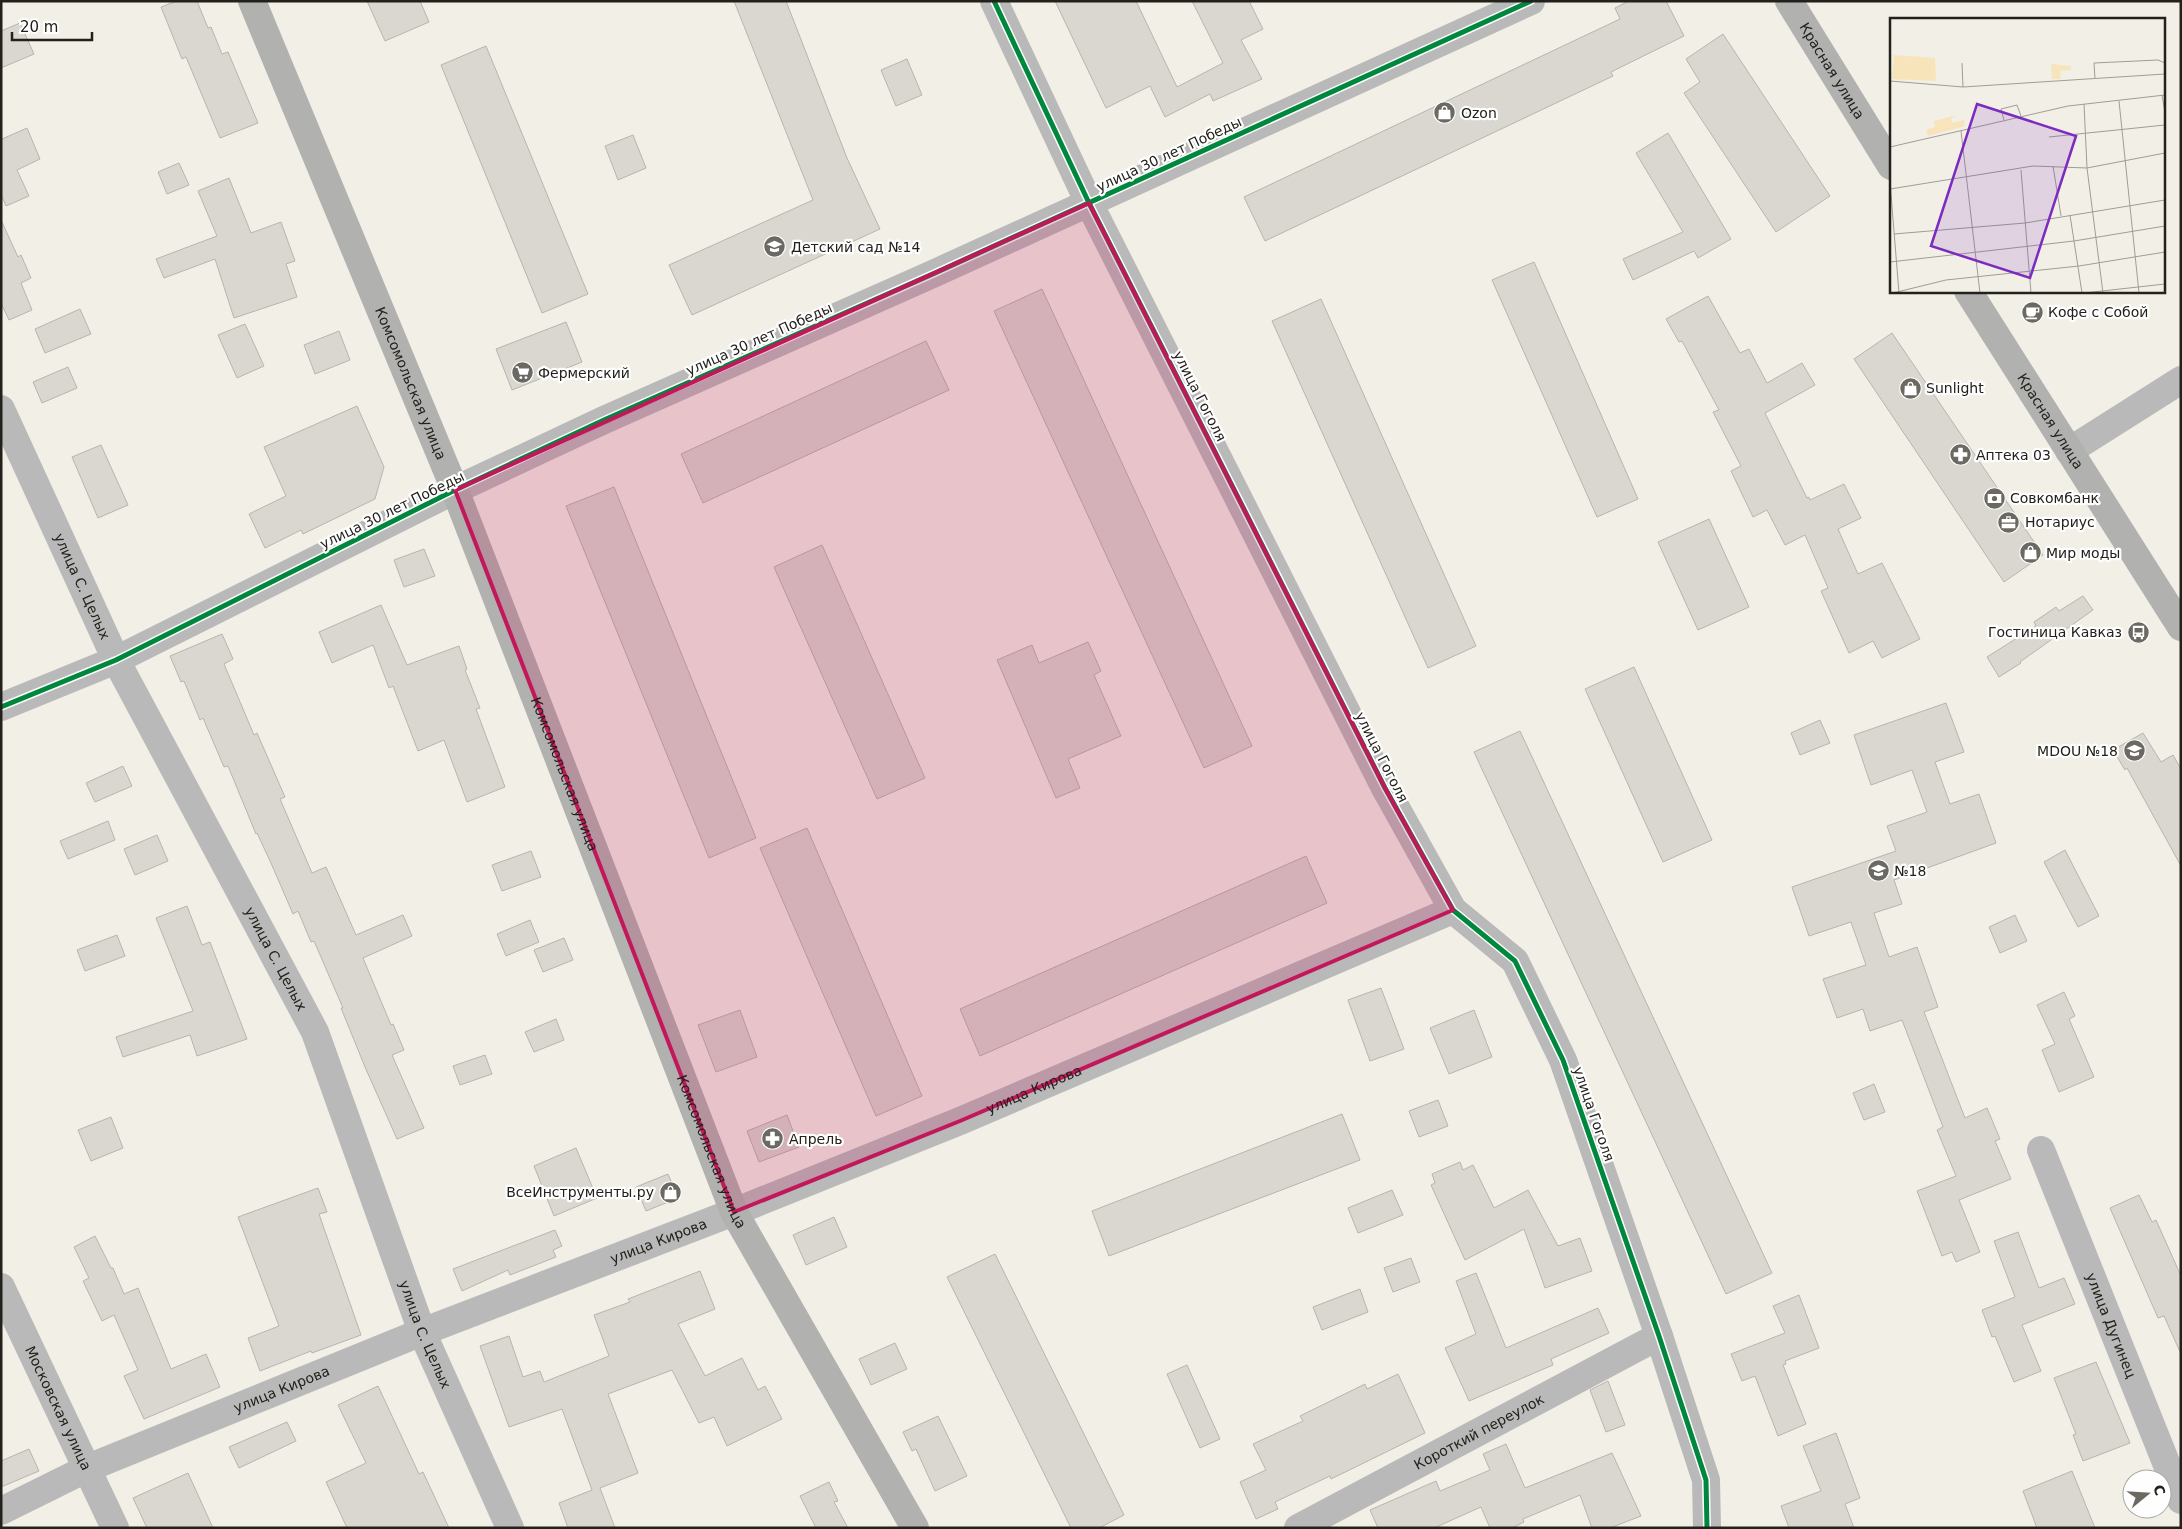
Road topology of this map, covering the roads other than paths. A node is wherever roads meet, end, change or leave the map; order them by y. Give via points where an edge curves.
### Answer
1 (252, 1) edge
2 (994, 1) edge
3 (1531, 1) edge
4 (1789, 1) edge
5 (1890, 164) edge
6 (1088, 203) junction
7 (1969, 292) edge
8 (2181, 380) edge
9 (1, 409) edge
10 (2069, 452) junction
11 (455, 490) junction
12 (2181, 627) edge
13 (116, 660) junction
14 (1, 707) edge
15 (1452, 910) junction
16 (2041, 1150) dead end
17 (734, 1212) junction
18 (1, 1287) edge
19 (422, 1332) junction
20 (1659, 1336) junction
21 (88, 1468) junction
22 (2181, 1500) edge
23 (1, 1511) edge
24 (114, 1528) edge
25 (510, 1528) edge
26 (915, 1528) edge
27 (1298, 1528) edge
28 (1707, 1528) edge

1 - 11 main road, Комсомольская улица
2 - 6 street, улица Гоголя
3 - 6 street, улица 30 лет Победы
4 - 5 main road, Красная улица
6 - 11 street, улица 30 лет Победы
6 - 15 street, улица Гоголя via 1385,788
7 - 10 main road, Красная улица
8 - 10 street
9 - 13 street, улица С. Целых
10 - 12 main road, Красная улица
11 - 13 street, улица 30 лет Победы
11 - 17 main road, Комсомольская улица
13 - 14 street, улица 30 лет Победы
13 - 19 street, улица С. Целых via 314,1032
15 - 17 street, улица Кирова via 960,1121
15 - 20 street, улица Гоголя via 1515,961 1563,1060
16 - 22 street, улица Дугинец
17 - 19 street, улица Кирова
17 - 26 main road, Комсомольская улица
18 - 21 street, Московская улица
19 - 21 street, улица Кирова
19 - 25 street, улица С. Целых
20 - 27 street, Короткий переулок
20 - 28 street, улица Гоголя via 1706,1480
21 - 23 street, улица Кирова
21 - 24 street, Московская улица

